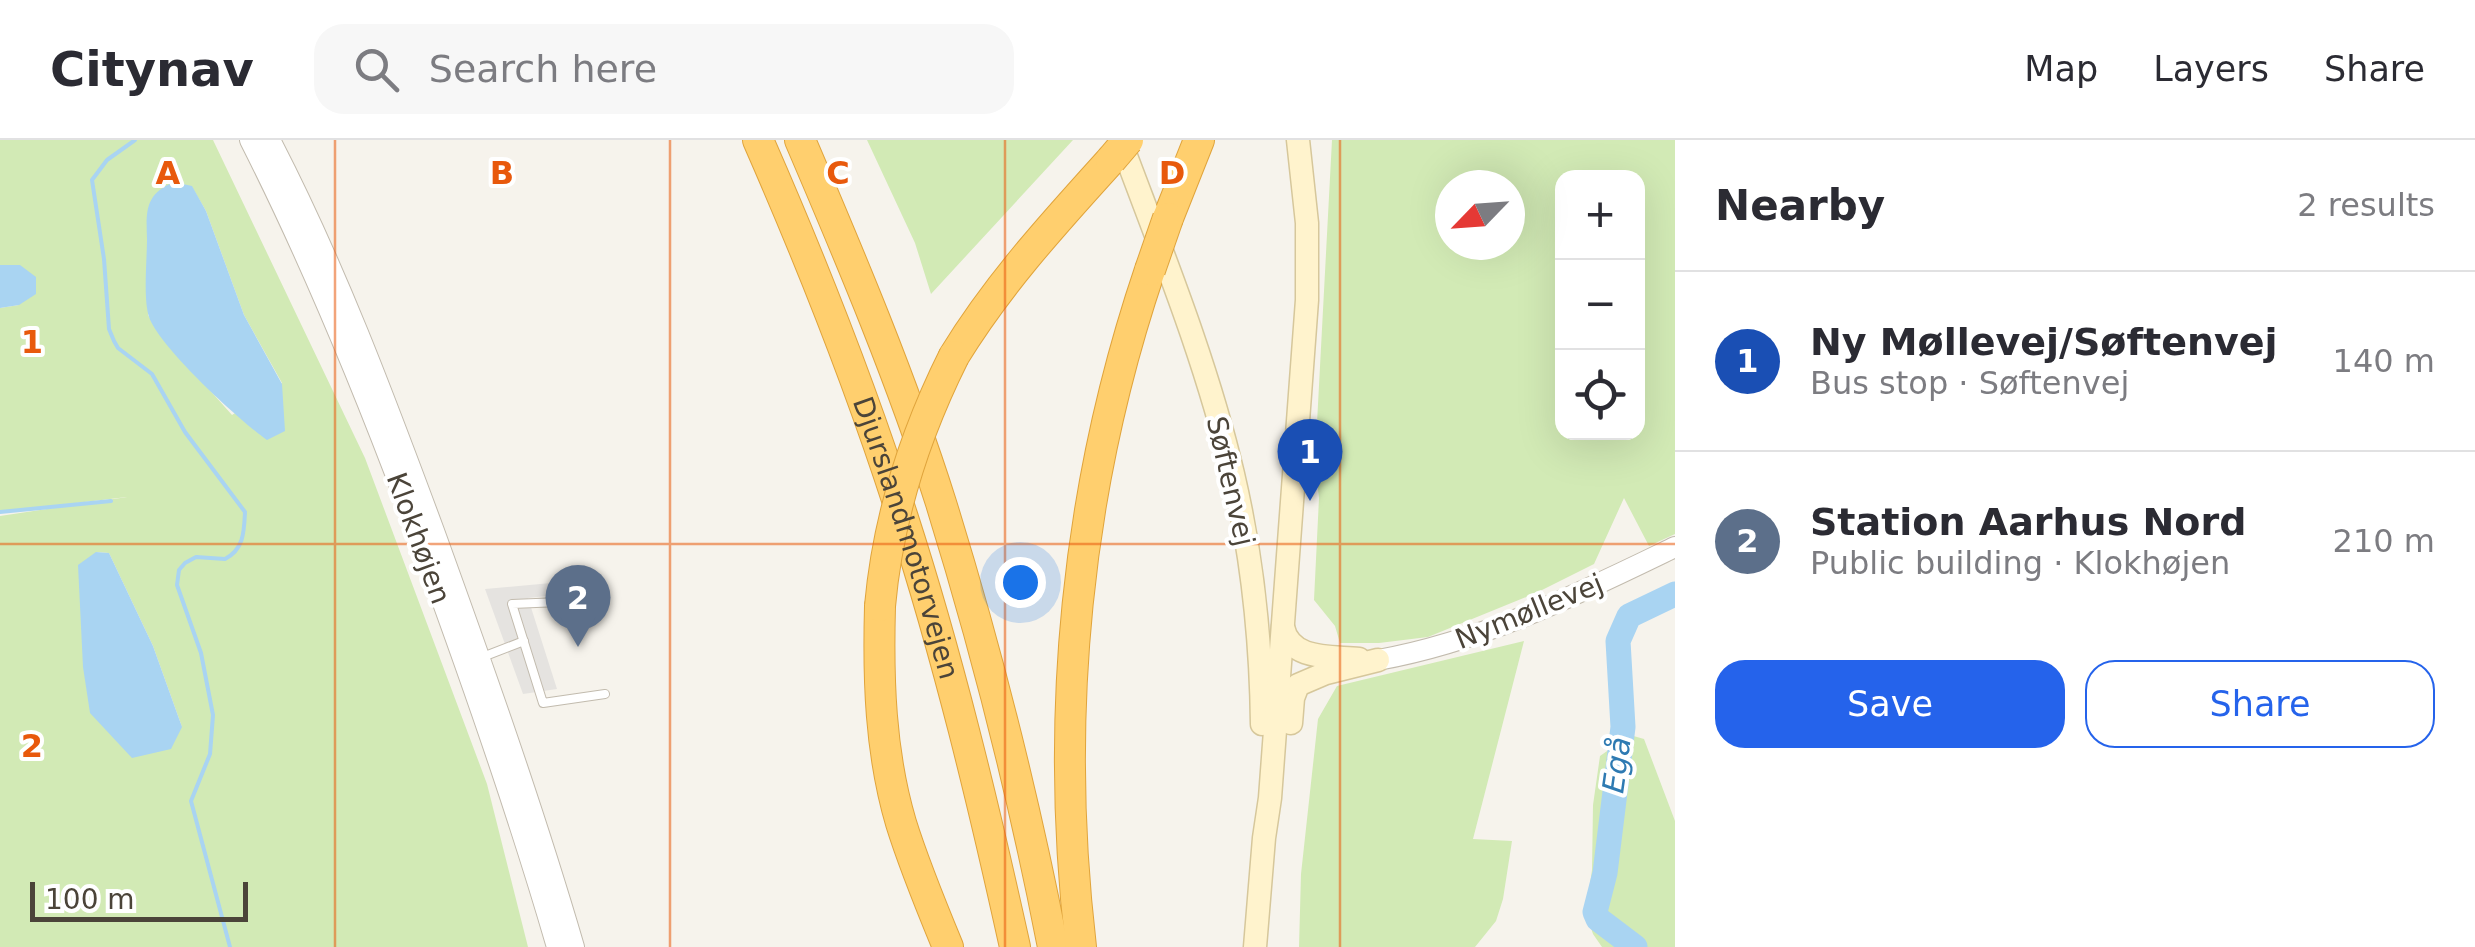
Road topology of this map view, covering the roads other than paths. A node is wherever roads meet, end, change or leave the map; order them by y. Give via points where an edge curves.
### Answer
1 (250, 140) edge
2 (270, 140) edge
3 (758, 140) edge
4 (800, 140) edge
5 (1200, 140) edge
6 (1298, 140) edge
7 (1119, 147) edge
8 (1675, 547) edge
9 (584, 602) dead end
10 (1282, 627) junction
11 (524, 641) junction
12 (480, 658) junction
13 (1378, 660) junction
14 (606, 694) dead end
15 (1264, 838) junction
16 (558, 947) edge
17 (574, 947) edge
18 (948, 947) edge
19 (1015, 947) edge
20 (1053, 947) edge
21 (1081, 947) edge
22 (1255, 947) edge

1 - 16 street, Klokhøjen via 313,268 382,435 470,674
2 - 12 street, Klokhøjen via 397,430
3 - 19 highway, Djurslandmotorvejen via 857,383 903,518 978,780
4 - 20 highway, Djurslandmotorvejen via 940,500
5 - 21 highway, bridge via 1131,326 1089,511 1071,673 1070,801
6 - 10 main road, Søftenvej via 1308,272
7 - 15 main road, Søftenvej via 1183,308 1233,475 1258,634
7 - 18 highway, bridge via 980,313 918,435 898,497 880,606 882,726 900,819
8 - 13 street, Nymøllevej via 1505,626
9 - 11 lane via 512,604
10 - 13 main road via 1288,643 1303,652
10 - 15 main road, Søftenvej
11 - 12 lane
11 - 14 lane via 543,703
12 - 17 street, Klokhøjen
13 - 15 main road via 1298,685 1286,772
15 - 22 main road, Søftenvej

